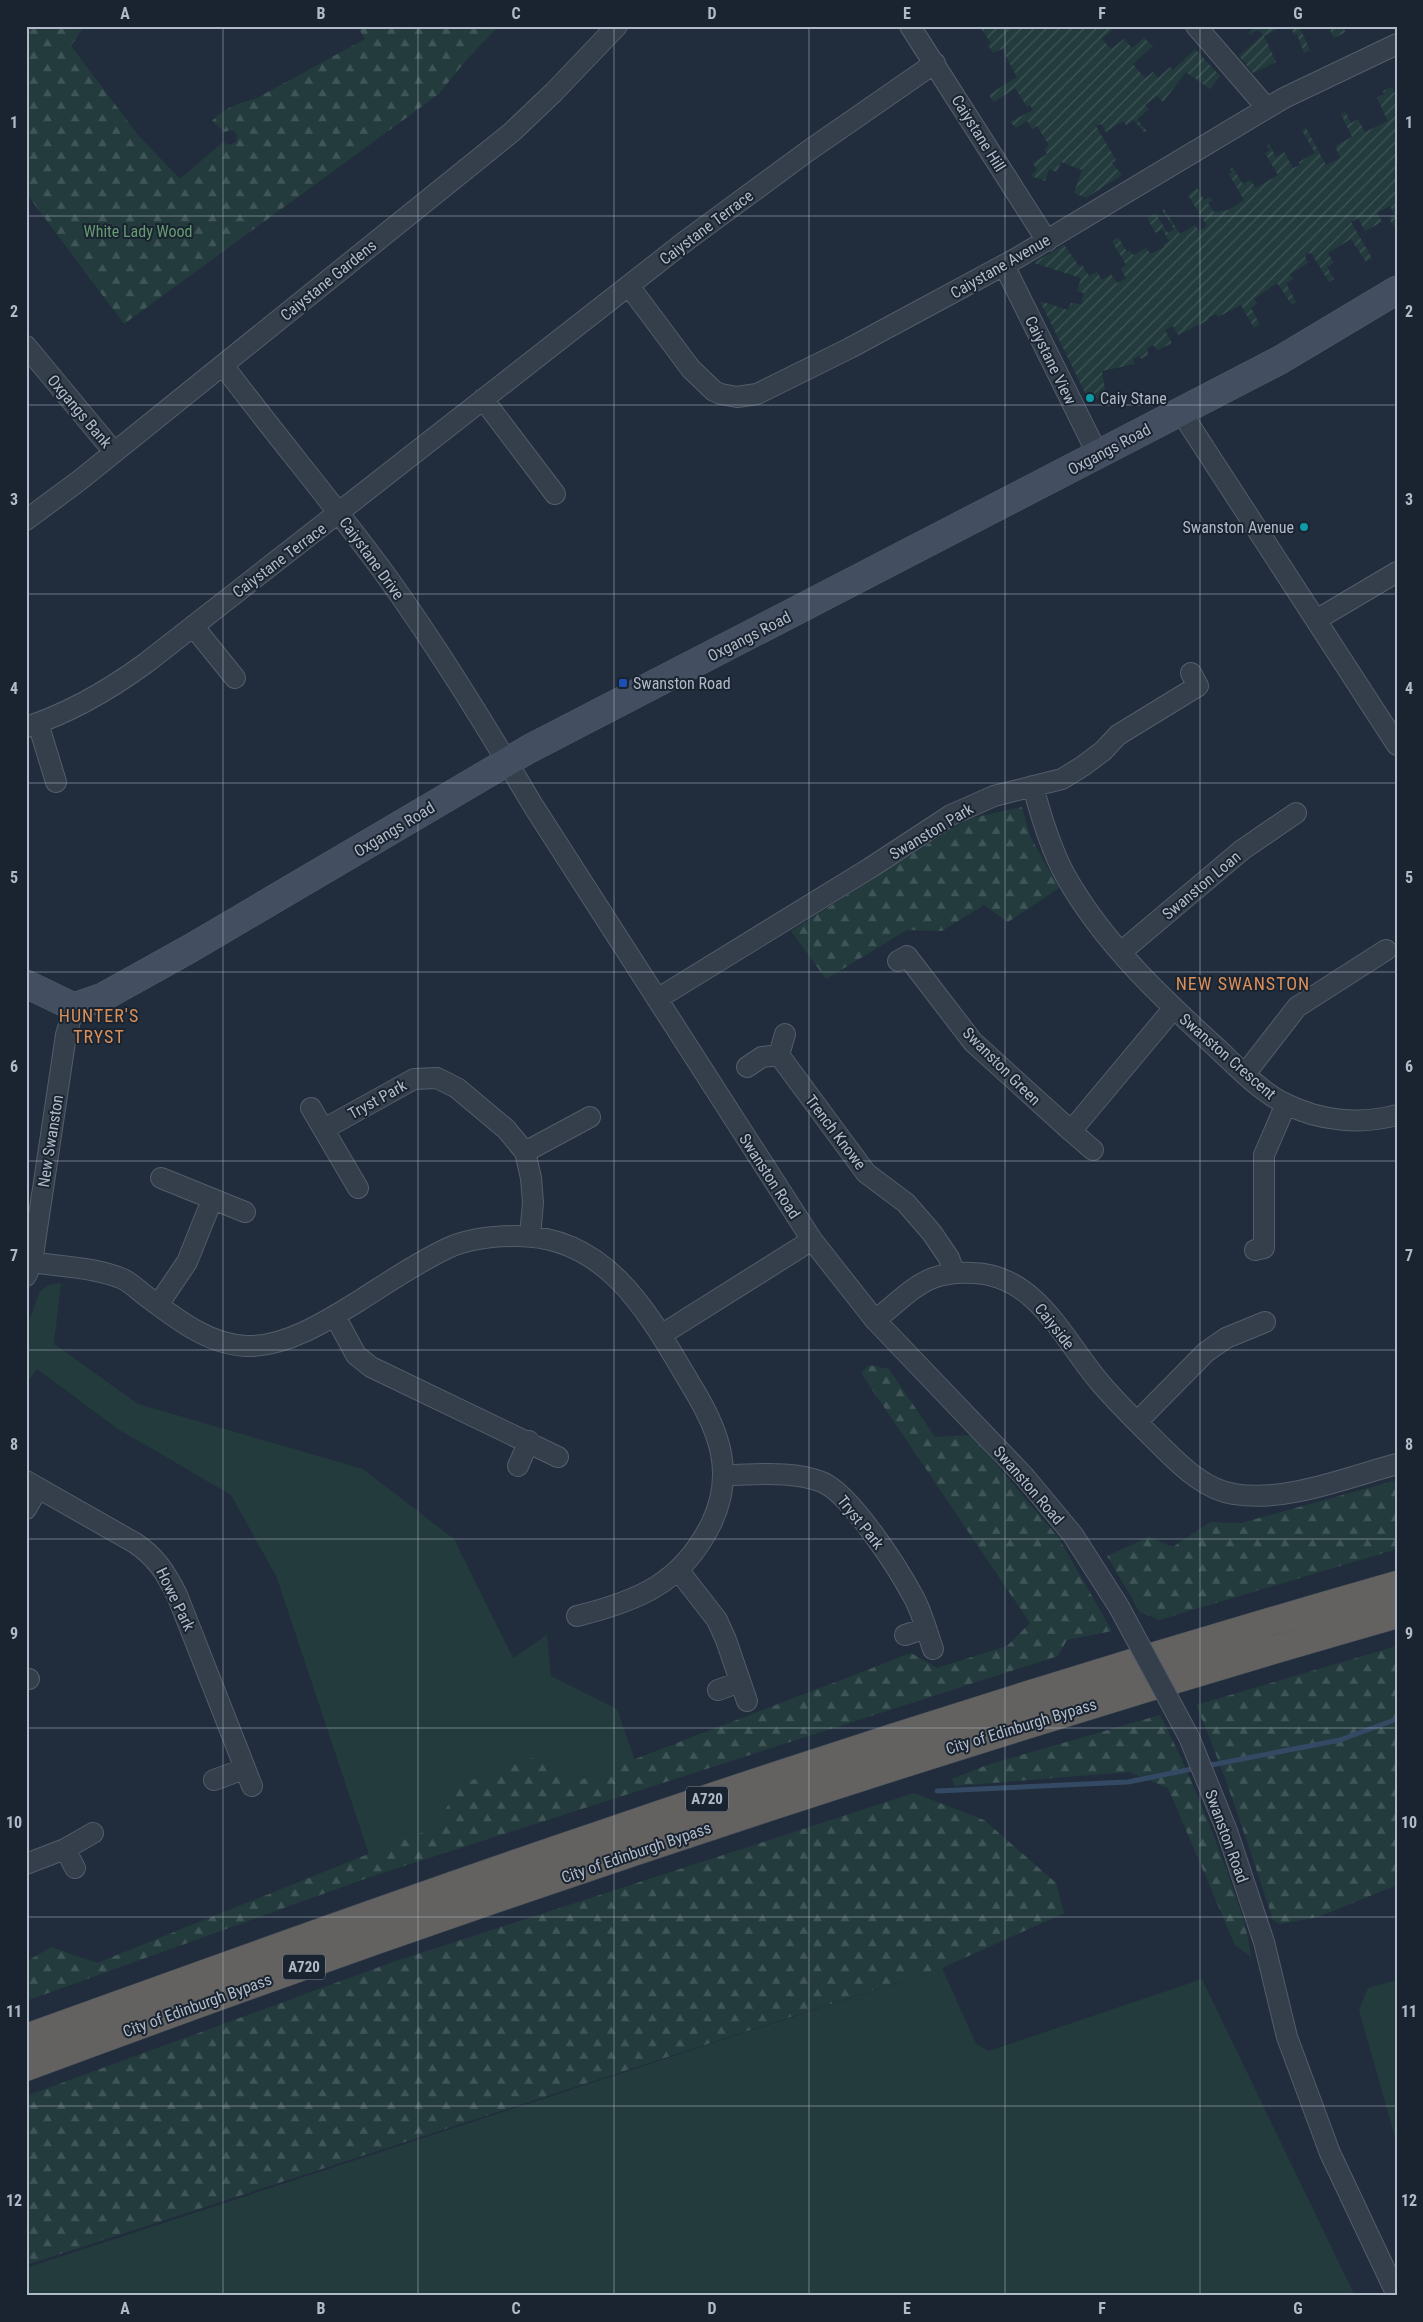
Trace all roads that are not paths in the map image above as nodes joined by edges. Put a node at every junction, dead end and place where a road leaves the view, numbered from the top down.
1 (617, 26) edge
2 (910, 26) edge
3 (1196, 26) edge
4 (1397, 44) edge
5 (935, 63) junction
6 (1266, 108) junction
7 (1047, 241) junction
8 (1004, 265) junction
9 (628, 286) junction
10 (1397, 290) edge
11 (26, 346) edge
12 (223, 364) junction
13 (483, 399) junction
14 (1181, 412) junction
15 (114, 452) junction
16 (1098, 455) junction
17 (554, 494) dead end
18 (339, 514) junction
19 (26, 520) edge
20 (1397, 572) edge
21 (1316, 620) junction
22 (193, 626) junction
23 (1191, 673) dead end
24 (235, 678) dead end
25 (32, 725) edge
26 (1397, 745) edge
27 (507, 761) junction
28 (56, 782) dead end
29 (1033, 786) junction
30 (1290, 822) dead end
31 (1121, 952) junction
32 (1382, 958) dead end
33 (898, 961) dead end
34 (26, 984) edge
35 (657, 999) junction
36 (74, 1007) junction
37 (1173, 1009) junction
38 (785, 1034) dead end
39 (779, 1055) junction
40 (747, 1067) dead end
41 (1245, 1074) junction
42 (1286, 1104) junction
43 (311, 1108) dead end
44 (1397, 1115) edge
45 (590, 1117) dead end
46 (324, 1129) junction
47 (1071, 1131) junction
48 (1093, 1150) dead end
49 (525, 1152) junction
50 (161, 1178) dead end
51 (358, 1188) dead end
52 (212, 1200) junction
53 (245, 1212) dead end
54 (530, 1236) junction
55 (812, 1240) junction
56 (1255, 1250) dead end
57 (29, 1269) edge
58 (954, 1272) junction
59 (158, 1305) junction
60 (335, 1316) junction
61 (875, 1320) junction
62 (1265, 1322) dead end
63 (661, 1335) junction
64 (1137, 1422) junction
65 (529, 1441) junction
66 (558, 1456) dead end
67 (1397, 1464) edge
68 (518, 1466) dead end
69 (724, 1475) junction
70 (32, 1484) edge
71 (26, 1509) edge
72 (679, 1570) junction
73 (1397, 1585) edge
74 (1397, 1614) edge
75 (577, 1616) dead end
76 (926, 1628) junction
77 (905, 1635) dead end
78 (933, 1649) dead end
79 (740, 1682) junction
80 (718, 1690) dead end
81 (747, 1701) dead end
82 (214, 1780) dead end
83 (93, 1833) dead end
84 (65, 1849) junction
85 (26, 1864) edge
86 (76, 1868) dead end
87 (26, 2038) edge
88 (26, 2067) edge
89 (1397, 2295) edge

1 - 12 street, Caiystane Gardens
2 - 5 street, Caiystane Hill
3 - 6 street
4 - 6 street, Caiystane Avenue
5 - 7 street, Caiystane Hill
5 - 9 street, Caiystane Terrace
6 - 7 street, Caiystane Avenue
7 - 8 street, Caiystane Avenue
8 - 9 street, Caiystane Avenue
8 - 16 street, Caiystane View
9 - 13 street, Caiystane Terrace
10 - 14 main road, Oxgangs Road
11 - 15 street, Oxgangs Bank
12 - 15 street, Caiystane Gardens
12 - 18 street, Caiystane Drive
13 - 17 street
13 - 18 street, Caiystane Terrace
14 - 16 main road, Oxgangs Road
14 - 21 street
15 - 19 street, Caiystane Gardens
16 - 27 main road, Oxgangs Road
18 - 22 street, Caiystane Terrace
18 - 27 street, Caiystane Drive
20 - 21 street
21 - 26 street
22 - 24 street
22 - 25 street, Caiystane Terrace
23 - 29 street, Swanston Park
25 - 28 street, Caiystane Terrace
27 - 35 street, Swanston Road
27 - 36 main road, Oxgangs Road
29 - 31 street, Swanston Crescent
29 - 35 street, Swanston Park
30 - 31 street, Swanston Loan
31 - 37 street, Swanston Crescent
32 - 41 street
33 - 47 street, Swanston Green
34 - 36 main road
35 - 55 street, Swanston Road
36 - 57 street, New Swanston
37 - 41 street, Swanston Crescent
37 - 47 street
38 - 39 street
39 - 40 street
39 - 58 street, Trench Knowe
41 - 42 street, Swanston Crescent
42 - 44 street, Swanston Crescent
42 - 56 street
43 - 46 street
45 - 49 street
46 - 49 street, Tryst Park
46 - 51 street
47 - 48 street, Swanston Green
49 - 54 street, Tryst Park
50 - 52 street
52 - 53 street
52 - 59 street
54 - 60 street
54 - 63 street
55 - 61 street, Swanston Road
55 - 63 street
57 - 59 street
58 - 61 street, Caiyside
58 - 64 street, Caiyside
59 - 60 street
60 - 65 street
61 - 89 street, Swanston Road, bridge
62 - 64 street
63 - 69 street
64 - 67 street, Caiyside
65 - 66 street
65 - 68 street
69 - 72 street
69 - 76 street, Tryst Park
70 - 71 street, Howe Park
70 - 82 street, Howe Park
72 - 75 street
72 - 79 street
73 - 87 highway, City of Edinburgh Bypass / A720
74 - 88 highway, City of Edinburgh Bypass / A720
76 - 77 street
76 - 78 street, Tryst Park
79 - 80 street
79 - 81 street
83 - 84 street
84 - 85 street
84 - 86 street

